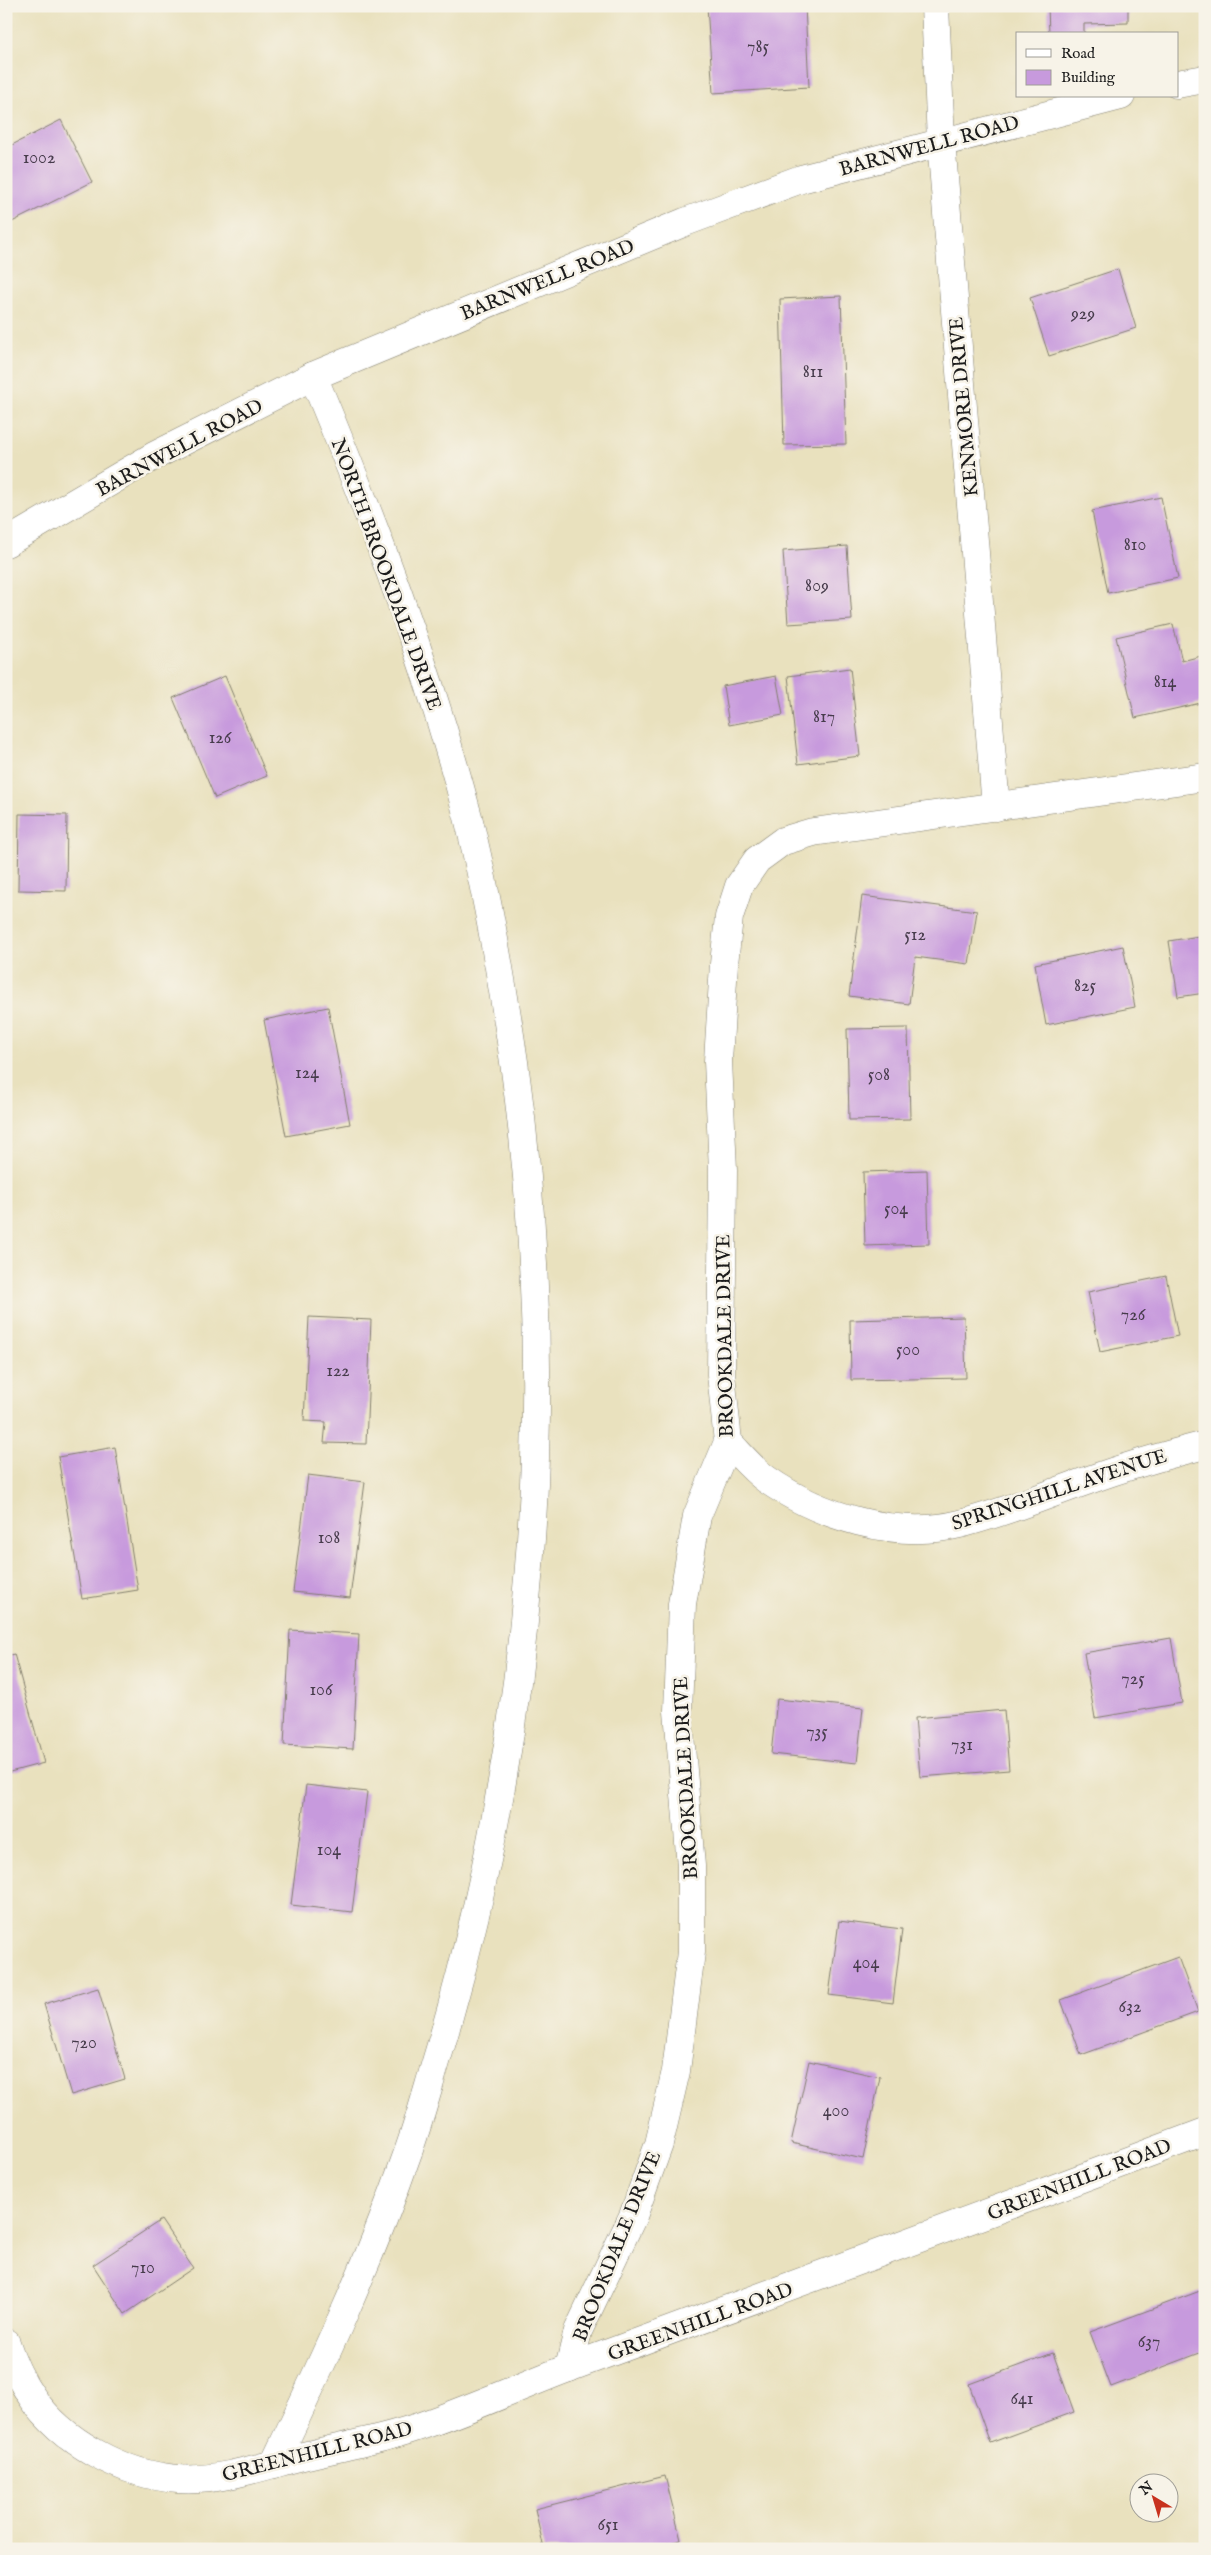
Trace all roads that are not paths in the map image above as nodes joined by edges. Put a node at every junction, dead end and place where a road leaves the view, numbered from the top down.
1 (935, 6) edge
2 (1205, 79) edge
3 (1178, 84) edge
4 (1113, 98) edge
5 (942, 141) junction
6 (313, 376) junction
7 (6, 543) edge
8 (1205, 777) edge
9 (996, 807) junction
10 (728, 1442) junction
11 (1205, 1445) edge
12 (1205, 2132) edge
13 (6, 2343) edge
14 (569, 2368) junction
15 (274, 2464) junction

1 - 5 street, KENMORE DRIVE
2 - 3 street
4 - 5 street, BARNWELL ROAD
5 - 6 street, BARNWELL ROAD
5 - 9 street, KENMORE DRIVE
6 - 7 street, BARNWELL ROAD
6 - 15 street, NORTH BROOKDALE DRIVE
8 - 9 street, BROOKDALE DRIVE
9 - 10 street, BROOKDALE DRIVE
10 - 11 street, SPRINGHILL AVENUE
10 - 14 street, BROOKDALE DRIVE
12 - 14 street, GREENHILL ROAD
13 - 15 street, GREENHILL ROAD
14 - 15 street, GREENHILL ROAD

